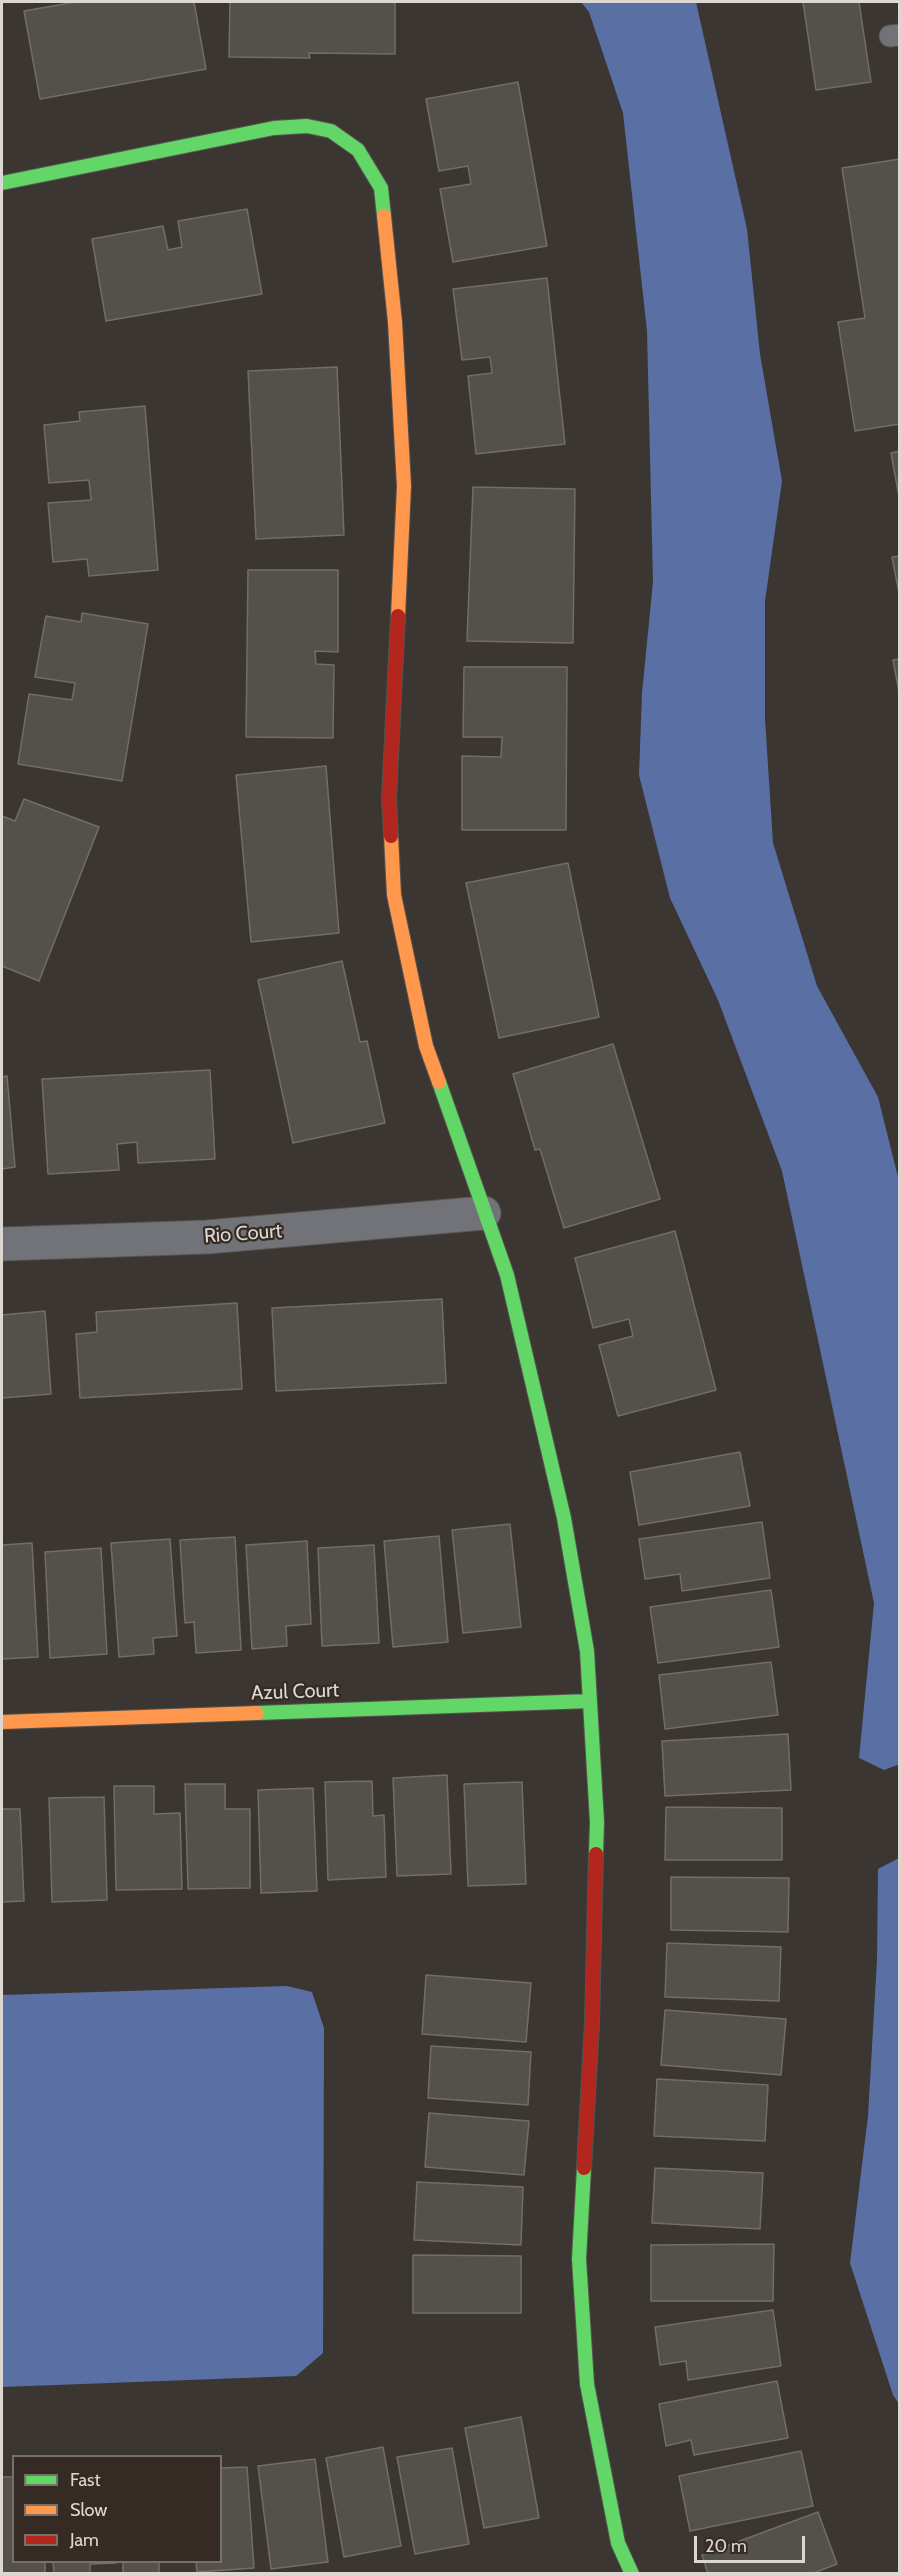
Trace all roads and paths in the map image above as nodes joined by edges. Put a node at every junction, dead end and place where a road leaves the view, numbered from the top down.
1 (2, 183) edge
2 (484, 1213) junction
3 (2, 1244) edge
4 (590, 1701) junction
5 (2, 1722) edge
6 (627, 2572) edge

1 - 2 street
2 - 3 street, Rio Court
2 - 4 street
4 - 5 street, Azul Court
4 - 6 street

